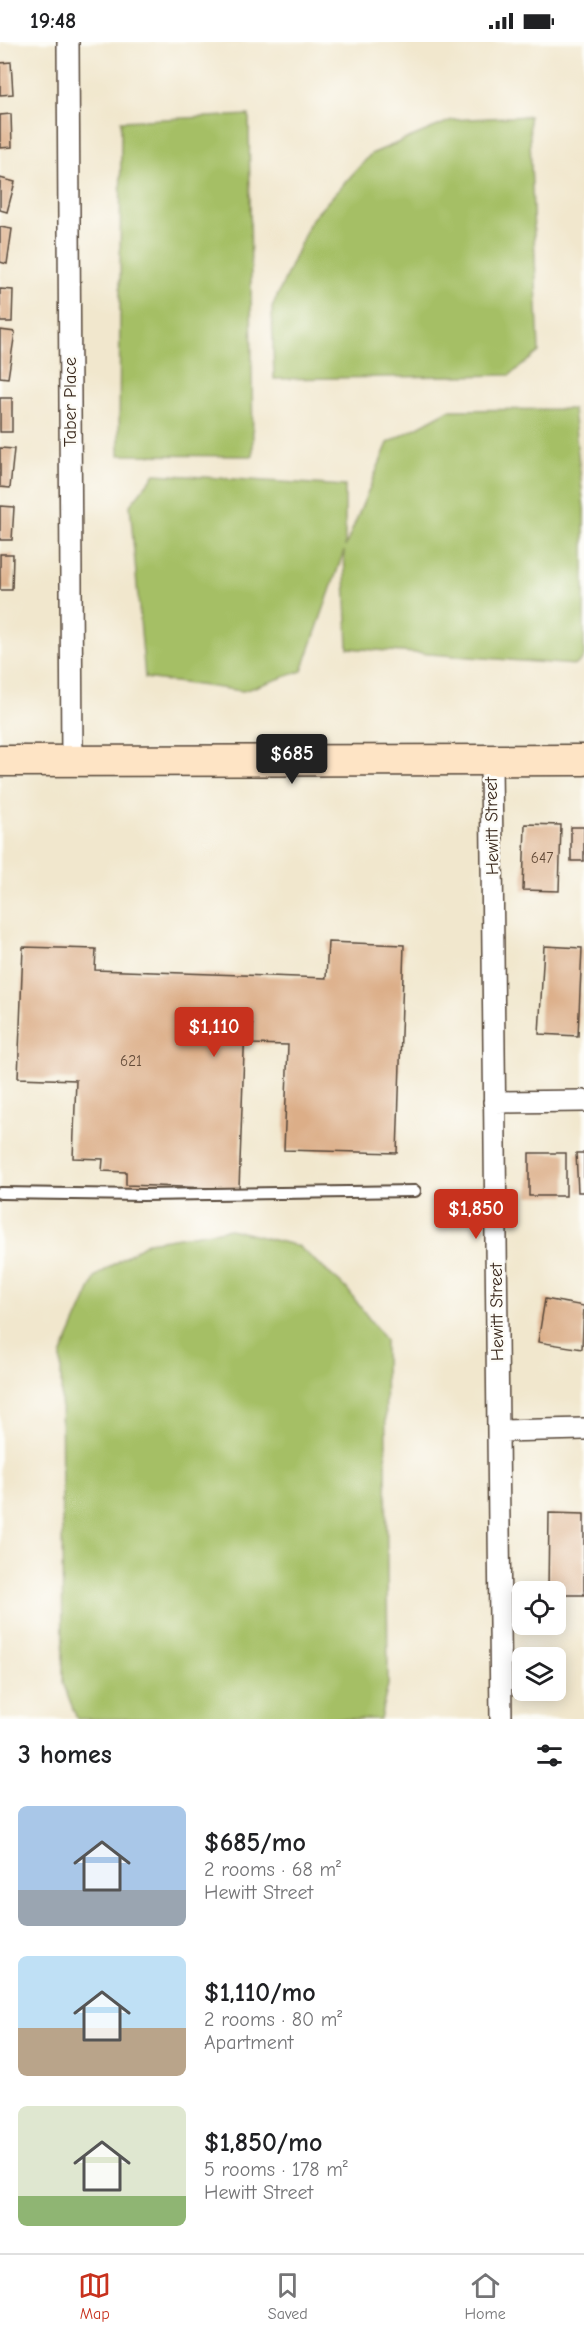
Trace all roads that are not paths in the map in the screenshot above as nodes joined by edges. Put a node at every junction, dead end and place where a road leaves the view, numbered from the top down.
1 (68, 42) edge
2 (491, 760) junction
3 (584, 760) edge
4 (0, 761) edge
5 (72, 763) junction
6 (584, 1101) edge
7 (494, 1102) junction
8 (415, 1191) dead end
9 (0, 1193) edge
10 (584, 1429) edge
11 (498, 1431) junction
12 (501, 1719) edge

1 - 5 street, Taber Place
2 - 3 street
2 - 5 street
2 - 7 street, Hewitt Street
4 - 5 street
6 - 7 street
7 - 11 street, Hewitt Street
8 - 9 lane
10 - 11 street
11 - 12 street, Hewitt Street

